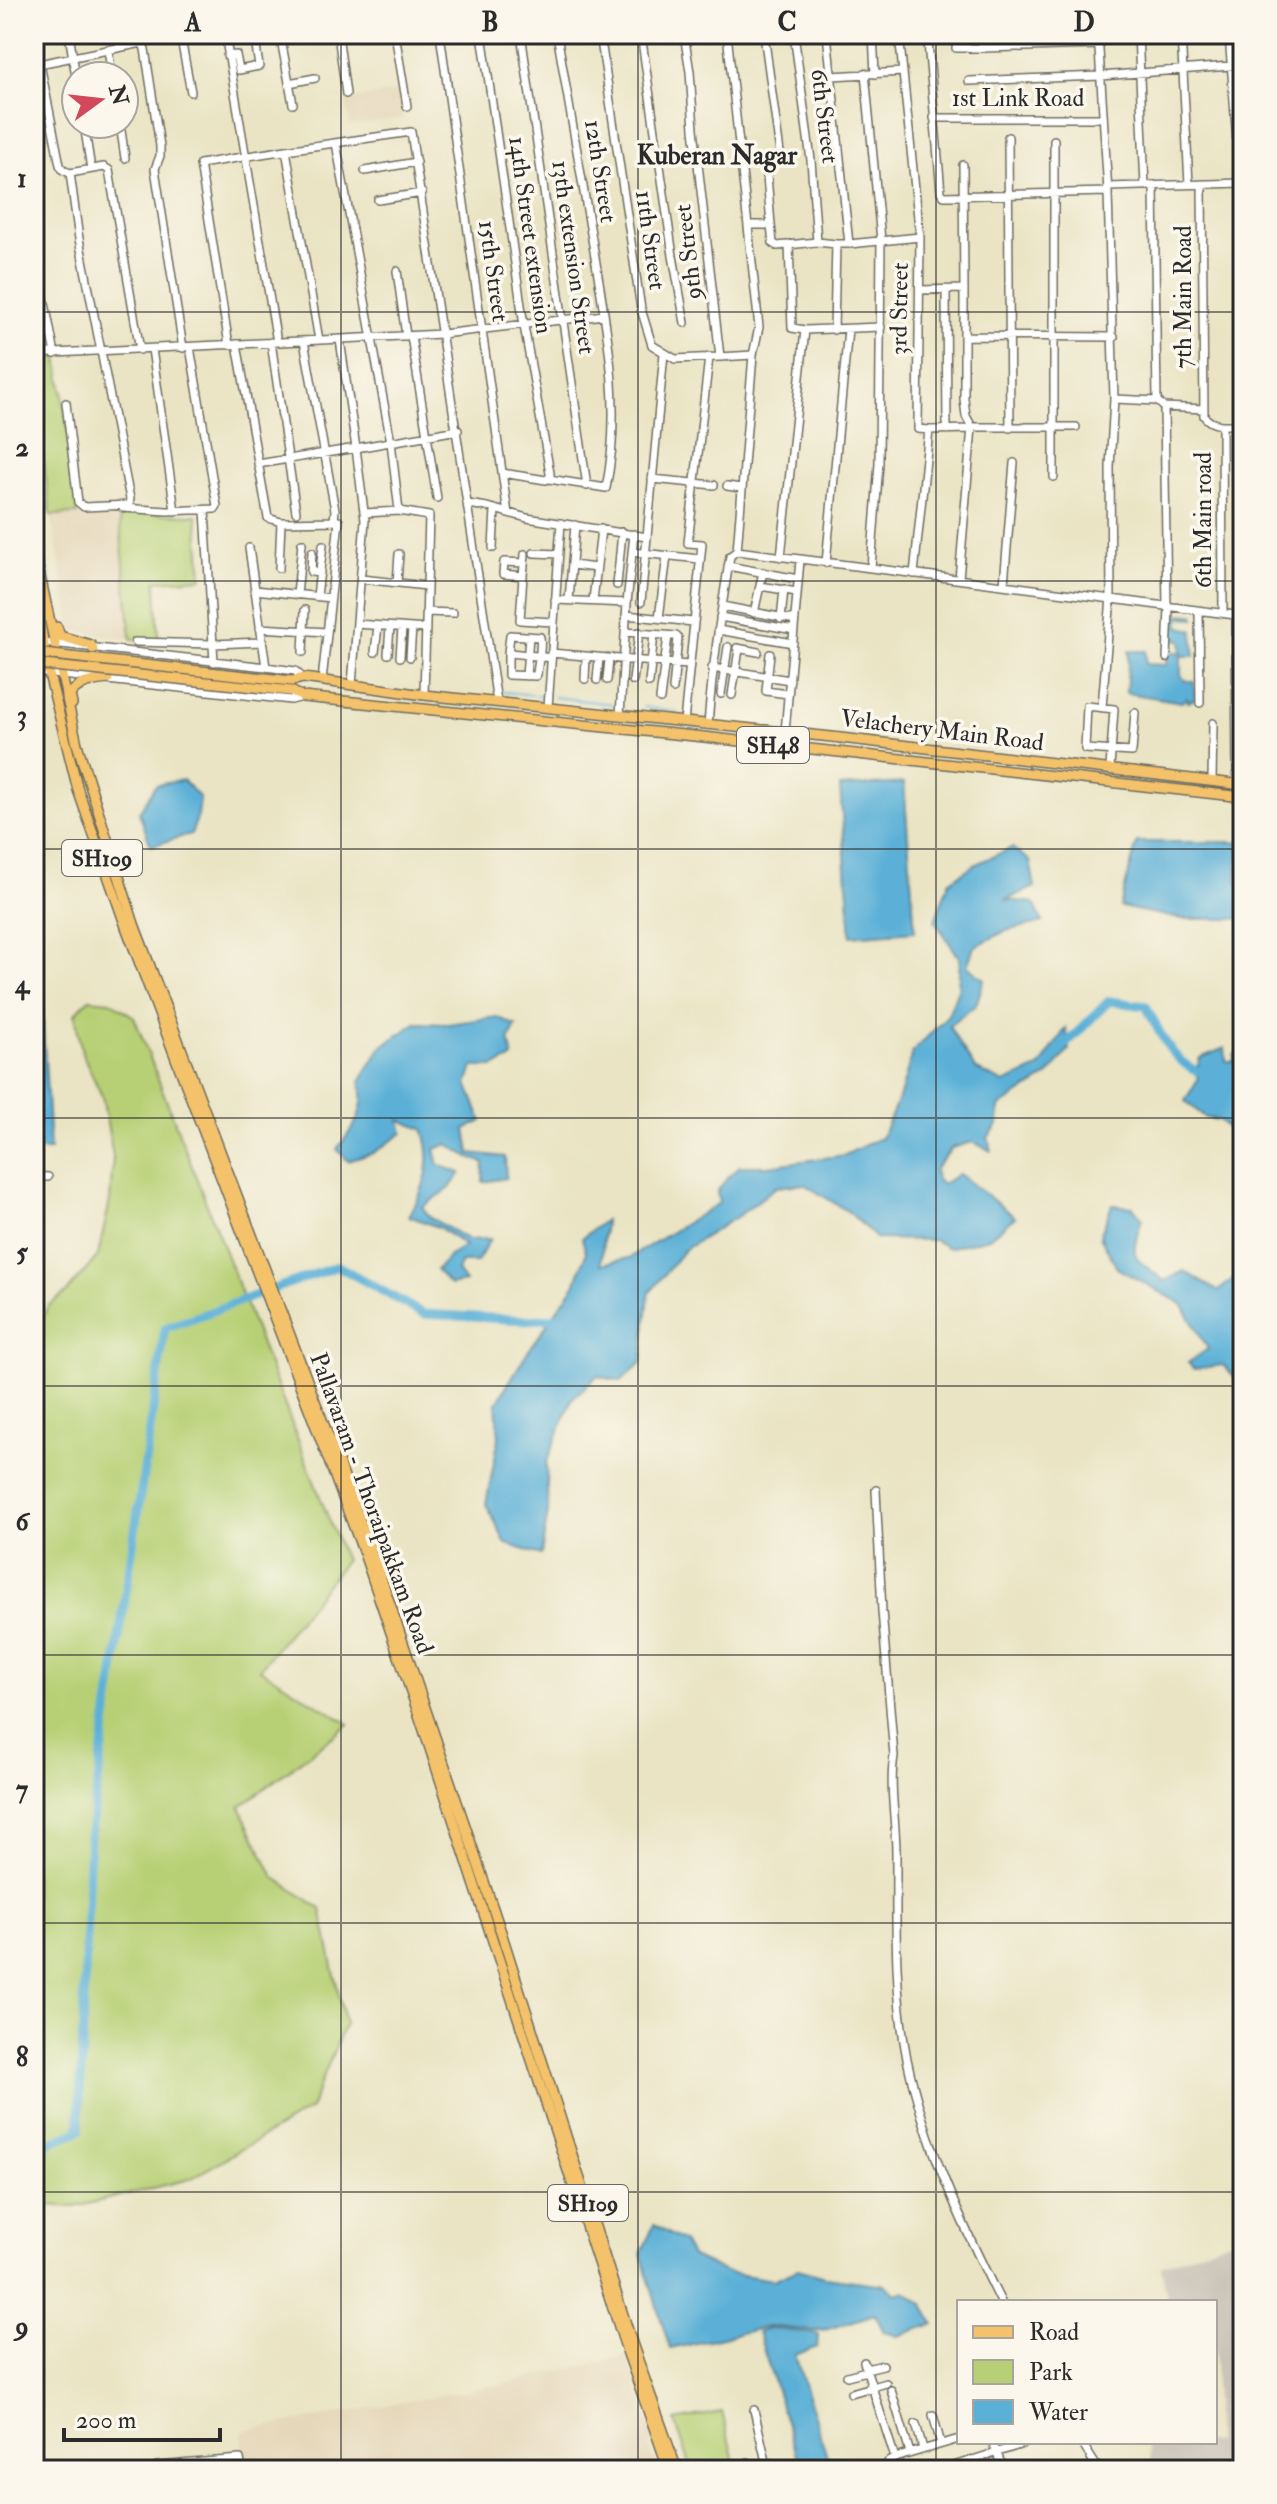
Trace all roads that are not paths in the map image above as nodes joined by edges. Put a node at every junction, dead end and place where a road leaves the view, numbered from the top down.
1 (69, 34) edge
2 (236, 34) edge
3 (254, 34) edge
4 (280, 34) edge
5 (338, 34) edge
6 (395, 34) edge
7 (440, 34) edge
8 (482, 34) edge
9 (521, 34) edge
10 (557, 34) edge
11 (600, 34) edge
12 (641, 34) edge
13 (684, 34) edge
14 (727, 34) edge
15 (764, 34) edge
16 (794, 34) edge
17 (827, 34) edge
18 (873, 34) edge
19 (899, 34) edge
20 (937, 34) edge
21 (980, 34) edge
22 (1098, 34) edge
23 (1138, 34) edge
24 (1181, 34) edge
25 (1229, 34) edge
26 (225, 35) edge
27 (141, 38) edge
28 (181, 38) edge
29 (1098, 45) junction
30 (956, 48) dead end
31 (983, 48) junction
32 (108, 49) junction
33 (227, 56) junction
34 (72, 57) junction
35 (73, 60) edge
36 (110, 60) edge
37 (37, 64) edge
38 (1243, 65) edge
39 (1230, 66) junction
40 (1182, 69) junction
41 (903, 72) junction
42 (1140, 72) junction
43 (865, 73) junction
44 (875, 74) junction
45 (831, 76) junction
46 (1101, 76) junction
47 (315, 78) dead end
48 (969, 81) dead end
49 (289, 83) junction
50 (191, 92) dead end
51 (346, 94) dead end
52 (293, 104) dead end
53 (407, 106) dead end
54 (934, 118) junction
55 (1102, 118) junction
56 (1008, 137) dead end
57 (86, 140) edge
58 (122, 140) edge
59 (1054, 140) dead end
60 (336, 143) junction
61 (286, 150) junction
62 (245, 156) junction
63 (125, 158) dead end
64 (781, 160) dead end
65 (416, 162) junction
66 (963, 165) dead end
67 (91, 169) junction
68 (365, 171) dead end
69 (70, 173) junction
70 (767, 176) dead end
71 (1242, 183) edge
72 (1189, 184) junction
73 (1202, 184) junction
74 (1150, 186) junction
75 (1108, 189) junction
76 (422, 193) junction
77 (1009, 193) junction
78 (1055, 193) junction
79 (964, 195) junction
80 (378, 200) dead end
81 (748, 225) junction
82 (771, 225) junction
83 (920, 237) junction
84 (881, 240) junction
85 (817, 242) junction
86 (789, 244) junction
87 (836, 244) junction
88 (849, 244) junction
89 (34, 248) edge
90 (397, 271) dead end
91 (964, 289) junction
92 (920, 290) junction
93 (946, 290) junction
94 (604, 315) junction
95 (562, 321) junction
96 (685, 323) dead end
97 (524, 326) junction
98 (881, 327) junction
99 (848, 329) junction
100 (482, 330) junction
101 (805, 330) junction
102 (834, 330) junction
103 (442, 334) junction
104 (1011, 335) junction
105 (408, 336) junction
106 (964, 336) junction
107 (1054, 337) junction
108 (1114, 337) junction
109 (372, 338) junction
110 (319, 340) junction
111 (340, 340) junction
112 (304, 341) junction
113 (274, 342) junction
114 (233, 344) junction
115 (187, 347) junction
116 (152, 349) junction
117 (140, 350) junction
118 (101, 352) junction
119 (664, 353) junction
120 (34, 354) edge
121 (55, 354) junction
122 (753, 355) junction
123 (709, 357) junction
124 (720, 357) junction
125 (1114, 399) junction
126 (66, 403) dead end
127 (1160, 404) junction
128 (1204, 409) junction
129 (1243, 424) edge
130 (1222, 425) junction
131 (1076, 427) dead end
132 (972, 428) junction
133 (1010, 428) junction
134 (1054, 428) junction
135 (458, 430) junction
136 (929, 430) junction
137 (947, 430) junction
138 (426, 436) junction
139 (391, 442) junction
140 (356, 448) junction
141 (323, 454) junction
142 (289, 459) junction
143 (1014, 463) dead end
144 (258, 464) junction
145 (502, 473) junction
146 (1054, 477) dead end
147 (549, 479) junction
148 (652, 479) junction
149 (696, 483) junction
150 (714, 485) dead end
151 (587, 486) junction
152 (727, 486) dead end
153 (741, 488) junction
154 (437, 498) dead end
155 (468, 504) junction
156 (122, 507) junction
157 (495, 509) junction
158 (205, 510) junction
159 (175, 511) junction
160 (399, 511) junction
161 (296, 512) dead end
162 (365, 513) junction
163 (508, 514) junction
164 (334, 521) junction
165 (281, 522) junction
166 (561, 523) junction
167 (575, 525) junction
168 (648, 527) junction
169 (601, 529) junction
170 (622, 532) junction
171 (634, 534) junction
172 (647, 537) junction
173 (302, 543) dead end
174 (323, 545) dead end
175 (249, 548) dead end
176 (493, 548) dead end
177 (34, 549) edge
178 (737, 551) junction
179 (312, 552) dead end
180 (632, 552) junction
181 (399, 554) dead end
182 (559, 554) junction
183 (645, 554) junction
184 (667, 556) junction
185 (528, 557) junction
186 (781, 557) junction
187 (700, 559) junction
188 (800, 560) junction
189 (826, 563) junction
190 (572, 565) junction
191 (728, 566) junction
192 (279, 568) dead end
193 (596, 568) junction
194 (871, 568) junction
195 (763, 572) junction
196 (320, 573) junction
197 (914, 574) junction
198 (40, 576) junction
199 (523, 576) junction
200 (361, 579) junction
201 (798, 579) junction
202 (959, 579) junction
203 (397, 583) junction
204 (1004, 584) junction
205 (617, 585) dead end
206 (427, 586) junction
207 (760, 586) junction
208 (34, 589) edge
209 (784, 589) junction
210 (255, 590) junction
211 (797, 592) junction
212 (297, 595) junction
213 (317, 596) junction
214 (1111, 597) junction
215 (331, 598) junction
216 (555, 600) junction
217 (569, 600) junction
218 (593, 601) junction
219 (641, 602) dead end
220 (627, 603) junction
221 (722, 606) junction
222 (1168, 607) junction
223 (305, 610) dead end
224 (1199, 611) junction
225 (426, 612) junction
226 (754, 612) junction
227 (453, 613) dead end
228 (1223, 613) junction
229 (626, 615) junction
230 (1240, 616) edge
231 (720, 617) junction
232 (781, 617) junction
233 (659, 618) junction
234 (795, 620) junction
235 (553, 622) junction
236 (693, 622) junction
237 (752, 622) junction
238 (357, 624) junction
239 (378, 626) junction
240 (390, 627) junction
241 (260, 628) junction
242 (402, 628) junction
243 (412, 628) junction
244 (780, 628) junction
245 (426, 629) junction
246 (304, 630) junction
247 (718, 630) junction
248 (794, 630) junction
249 (327, 632) junction
250 (625, 632) junction
251 (639, 632) junction
252 (654, 634) junction
253 (749, 635) junction
254 (529, 636) junction
255 (668, 636) junction
256 (39, 642) edge
257 (135, 642) dead end
258 (262, 642) junction
259 (793, 643) junction
260 (56, 644) junction
261 (213, 644) junction
262 (715, 644) junction
263 (728, 647) junction
264 (93, 649) junction
265 (739, 649) junction
266 (303, 652) dead end
267 (375, 652) dead end
268 (758, 652) dead end
269 (34, 653) edge
270 (508, 653) junction
271 (388, 654) dead end
272 (770, 654) dead end
273 (527, 655) junction
274 (539, 656) junction
275 (551, 656) junction
276 (400, 657) dead end
277 (410, 657) dead end
278 (586, 657) junction
279 (599, 658) junction
280 (1167, 658) dead end
281 (609, 659) junction
282 (622, 661) junction
283 (214, 662) junction
284 (635, 662) junction
285 (652, 662) junction
286 (665, 663) junction
287 (34, 664) edge
288 (676, 664) junction
289 (688, 665) junction
290 (266, 667) junction
291 (712, 668) junction
292 (725, 670) junction
293 (34, 672) edge
294 (736, 672) junction
295 (49, 674) junction
296 (61, 676) junction
297 (526, 676) junction
298 (767, 677) junction
299 (303, 678) junction
300 (108, 679) junction
301 (585, 679) dead end
302 (597, 680) dead end
303 (607, 680) dead end
304 (790, 680) junction
305 (322, 681) junction
306 (633, 681) dead end
307 (264, 683) junction
308 (649, 683) dead end
309 (352, 685) junction
310 (673, 689) dead end
311 (401, 691) junction
312 (721, 694) dead end
313 (788, 694) junction
314 (424, 695) junction
315 (732, 695) dead end
316 (303, 697) junction
317 (660, 699) dead end
318 (497, 702) junction
319 (1200, 703) dead end
320 (400, 707) junction
321 (548, 707) junction
322 (1102, 707) junction
323 (1135, 713) dead end
324 (620, 715) junction
325 (684, 722) junction
326 (1213, 723) dead end
327 (708, 725) junction
328 (71, 728) junction
329 (785, 732) junction
330 (75, 745) junction
331 (1110, 750) junction
332 (1045, 762) junction
333 (1108, 768) junction
334 (1043, 776) junction
335 (1212, 782) junction
336 (1240, 785) edge
337 (1243, 797) edge
338 (131, 930) junction
339 (34, 1176) edge
340 (48, 1177) dead end
341 (876, 1490) dead end
342 (497, 1938) junction
343 (1000, 2300) edge
344 (883, 2365) dead end
345 (865, 2367) junction
346 (847, 2376) dead end
347 (872, 2386) junction
348 (851, 2393) dead end
349 (754, 2410) dead end
350 (933, 2415) dead end
351 (916, 2424) dead end
352 (937, 2431) junction
353 (919, 2436) junction
354 (957, 2440) edge
355 (941, 2444) junction
356 (993, 2444) edge
357 (1023, 2444) edge
358 (1082, 2444) edge
359 (923, 2449) junction
360 (910, 2453) junction
361 (996, 2453) junction
362 (895, 2458) junction
363 (1003, 2468) edge
364 (154, 2470) edge
365 (242, 2470) edge
366 (644, 2470) edge
367 (654, 2470) edge
368 (669, 2470) edge
369 (677, 2470) edge
370 (768, 2470) edge
371 (890, 2470) edge
372 (941, 2470) edge
373 (1099, 2470) edge

1 - 34 street
2 - 26 street
3 - 33 street
4 - 49 street
5 - 51 street
6 - 53 street
7 - 100 street, 15th Street
8 - 97 street, 14th Street extension
9 - 95 street, 13th extension Street
10 - 94 street, 12th Street
11 - 119 street, 11th Street
12 - 96 street
13 - 124 street, 9th Street
14 - 81 street
15 - 64 street
16 - 85 street, 6th Street
17 - 45 street
18 - 44 street
19 - 41 street, 3rd Street
20 - 54 street
21 - 31 street
22 - 29 street
23 - 42 street
24 - 40 street
25 - 39 street
26 - 28 street
26 - 33 street
27 - 32 street
27 - 115 street
28 - 50 street
29 - 31 street
29 - 46 street
30 - 31 street
32 - 34 street
32 - 36 street
33 - 62 street
34 - 35 street
34 - 37 street
37 - 69 street
38 - 39 street
39 - 40 street
39 - 71 street
40 - 42 street
40 - 72 street
41 - 44 street
41 - 83 street, 3rd Street
42 - 46 street
42 - 74 street
43 - 44 street
43 - 45 street
43 - 84 street
45 - 88 street
46 - 48 street
46 - 55 street
47 - 49 street
49 - 52 street
54 - 55 street, 1st Link Road
54 - 79 street
55 - 75 street
56 - 77 street
57 - 67 street
58 - 63 street
59 - 78 street
60 - 61 street
60 - 65 street
60 - 109 street
61 - 62 street
61 - 110 street
62 - 113 street
62 - 114 street
65 - 68 street
65 - 76 street
66 - 79 street
67 - 69 street
67 - 117 street
69 - 118 street
70 - 82 street
71 - 73 street
72 - 73 street
72 - 74 street
73 - 128 street, 7th Main Road
74 - 75 street
74 - 127 street
75 - 78 street
75 - 108 street
76 - 80 street
76 - 103 street
77 - 78 street
77 - 79 street
77 - 104 street
78 - 107 street
79 - 91 street
81 - 82 street
81 - 122 street
82 - 86 street
83 - 84 street
83 - 92 street, 3rd Street
84 - 88 street
84 - 98 street
85 - 86 street
85 - 87 street
86 - 101 street
87 - 88 street
87 - 102 street
89 - 121 street
90 - 105 street
91 - 93 street
91 - 106 street
92 - 93 street
92 - 136 street, 3rd Street
93 - 137 street
94 - 95 street
94 - 151 street, 12th Street
95 - 97 street
95 - 151 street, 13th extension Street
97 - 100 street
97 - 147 street, 14th Street extension
98 - 99 street
98 - 194 street
99 - 102 street
99 - 189 street
100 - 103 street
100 - 145 street, 15th Street
101 - 102 street
101 - 186 street
103 - 105 street
103 - 135 street
104 - 106 street
104 - 107 street
104 - 133 street
105 - 109 street
105 - 138 street
106 - 132 street
107 - 108 street
107 - 134 street
108 - 125 street
109 - 111 street
109 - 139 street
110 - 111 street
110 - 112 street
111 - 140 street
112 - 113 street
112 - 141 street
113 - 114 street
113 - 142 street
114 - 115 street
114 - 144 street
115 - 116 street
115 - 158 street
116 - 117 street
116 - 159 street
117 - 118 street
118 - 121 street
118 - 156 street
119 - 123 street
119 - 148 street
120 - 121 street
122 - 124 street
122 - 153 street
123 - 124 street
123 - 149 street
125 - 127 street
125 - 214 street
126 - 156 street
127 - 128 street
127 - 222 street
128 - 130 street
129 - 130 street
130 - 228 street, 6th Main road
131 - 134 street
132 - 133 street
132 - 137 street
132 - 202 street
133 - 134 street
134 - 146 street
135 - 138 street
135 - 155 street
136 - 137 street
136 - 197 street, 3rd Street
138 - 139 street
138 - 154 street
139 - 140 street
139 - 160 street
140 - 141 street
140 - 162 street
141 - 142 street
141 - 164 street
142 - 144 street
142 - 161 street
143 - 204 street
144 - 165 street
145 - 147 street
145 - 163 street, 15th Street
147 - 151 street
148 - 149 street
148 - 168 street
149 - 150 street
149 - 187 street
152 - 153 street
153 - 178 street
155 - 157 street
155 - 318 street
156 - 159 street
157 - 163 street
157 - 176 street
158 - 159 street
158 - 261 street
160 - 162 street
160 - 206 street
162 - 200 street
163 - 166 street
164 - 165 street
164 - 215 street
165 - 192 street
166 - 167 street
166 - 182 street
167 - 169 street
167 - 190 street
168 - 171 street
168 - 172 street
169 - 170 street
169 - 193 street
170 - 171 street
170 - 205 street
171 - 172 street
171 - 180 street
172 - 183 street
173 - 212 street
174 - 196 street
175 - 210 street
177 - 198 main road, Pallavaram - Thoraipakkam Road / SH109
178 - 186 street
178 - 191 street
179 - 196 street
180 - 183 street
180 - 220 street
181 - 203 street
182 - 185 street
182 - 216 street
183 - 184 street
183 - 219 street
184 - 187 street
184 - 233 street
185 - 199 street
185 - 199 street
186 - 188 street
187 - 236 street
188 - 189 street
188 - 201 street
189 - 194 street
190 - 193 street
190 - 217 street
191 - 195 street
191 - 221 street
193 - 218 street
194 - 197 street
195 - 201 street
195 - 207 street
196 - 213 street
197 - 202 street
198 - 260 main road, Pallavaram - Thoraipakkam Road / SH109
198 - 264 main road
199 - 235 street
200 - 203 street
200 - 238 street
201 - 211 street
202 - 204 street
203 - 206 street
204 - 214 street
206 - 225 street
207 - 209 street
207 - 226 street
208 - 256 main road, Pallavaram - Thoraipakkam Road / SH109
209 - 211 street
209 - 232 street
210 - 212 street
210 - 241 street
211 - 234 street
212 - 213 street
213 - 215 street
214 - 222 street
214 - 322 street
215 - 249 street
216 - 217 street
216 - 235 street
217 - 218 street
218 - 220 street
220 - 229 street
221 - 226 street
221 - 231 street
222 - 224 street
222 - 280 street
223 - 246 street
224 - 228 street
224 - 319 street
225 - 227 street
225 - 245 street
226 - 232 street
226 - 237 street
228 - 230 street
229 - 233 street
229 - 250 street
230 - 336 street
231 - 237 street
231 - 247 street
232 - 234 street
232 - 244 street
233 - 236 street
234 - 248 street
235 - 275 street
236 - 289 street
237 - 244 street
237 - 253 street
238 - 239 street
238 - 309 street
239 - 240 street
239 - 267 street
240 - 242 street
240 - 271 street
241 - 246 street
241 - 258 street
242 - 243 street
242 - 276 street
243 - 245 street
243 - 277 street
244 - 248 street
245 - 314 street
246 - 249 street
246 - 266 street
247 - 253 street
247 - 262 street
248 - 259 street
249 - 305 street
250 - 251 street
250 - 282 street
251 - 252 street
251 - 284 street
252 - 255 street
252 - 285 street
253 - 259 street
254 - 270 street
254 - 273 street
254 - 274 street
255 - 286 street
255 - 288 street
256 - 260 street
256 - 295 main road, Pallavaram - Thoraipakkam Road / SH109
257 - 261 street
258 - 261 street
258 - 290 street
259 - 304 street
260 - 264 street
260 - 296 main road, Pallavaram - Thoraipakkam Road / SH109
261 - 283 street
262 - 263 street
262 - 291 street
263 - 265 street
263 - 292 street
264 - 283 street
265 - 268 street
265 - 294 street
269 - 307 main road, SH48, bridge
270 - 273 street
270 - 297 street
272 - 298 street
273 - 274 street
273 - 297 street
274 - 275 street
274 - 297 street
275 - 278 street
275 - 321 street
278 - 279 street
278 - 301 street
279 - 281 street
279 - 302 street
281 - 282 street
281 - 303 street
282 - 284 street
282 - 324 street
283 - 290 street
284 - 285 street
284 - 306 street
285 - 286 street
285 - 308 street
286 - 288 street
286 - 317 street
287 - 307 main road, SH48, bridge
288 - 289 street
288 - 310 street
289 - 325 street
290 - 299 street
291 - 292 street
291 - 327 street
292 - 294 street
292 - 312 street
293 - 295 street
294 - 298 street
294 - 315 street
295 - 296 street
295 - 328 main road, Pallavaram - Thoraipakkam Road / SH109
296 - 300 street
296 - 328 main road, Pallavaram - Thoraipakkam Road / SH109
298 - 304 street
298 - 313 street
299 - 305 main road, Velachery Main Road / SH48
299 - 307 main road, SH48
300 - 316 street
300 - 328 main road
304 - 313 street
305 - 309 main road, Velachery Main Road / SH48
307 - 316 main road, SH48
309 - 311 main road, Velachery Main Road / SH48
311 - 314 main road, Velachery Main Road / SH48
311 - 320 main road
313 - 329 street
314 - 318 main road, Velachery Main Road / SH48
316 - 320 main road, Velachery Main Road / SH48
318 - 321 main road, Velachery Main Road / SH48
320 - 334 main road, Velachery Main Road / SH48
321 - 324 main road, Velachery Main Road / SH48
322 - 331 street
322 - 331 street
323 - 331 street
324 - 325 main road, Velachery Main Road / SH48
325 - 327 main road, Velachery Main Road / SH48
326 - 335 street
327 - 329 main road, Velachery Main Road / SH48
328 - 330 main road, Pallavaram - Thoraipakkam Road / SH109
329 - 332 main road, Velachery Main Road / SH48
330 - 338 main road, Pallavaram - Thoraipakkam Road / SH109
330 - 338 main road, Pallavaram - Thoraipakkam Road / SH109
331 - 333 street
332 - 333 main road, Velachery Main Road / SH48
332 - 334 main road
333 - 335 main road, Velachery Main Road / SH48
334 - 337 main road, Velachery Main Road / SH48
335 - 336 main road, Velachery Main Road / SH48
338 - 342 main road, Pallavaram - Thoraipakkam Road / SH109
339 - 340 street
341 - 343 street
342 - 368 main road, Pallavaram - Thoraipakkam Road / SH109
342 - 369 main road, Pallavaram - Thoraipakkam Road / SH109
344 - 345 street
345 - 346 street
345 - 347 street
347 - 348 street
347 - 360 street
347 - 362 street
349 - 370 street
350 - 352 street
351 - 353 street
352 - 353 street
352 - 355 street
353 - 359 street
354 - 355 street
355 - 359 street
356 - 361 street
357 - 361 street
358 - 373 street
359 - 360 street
360 - 362 street
361 - 363 street
361 - 372 street
362 - 371 street
364 - 365 street
366 - 367 street

